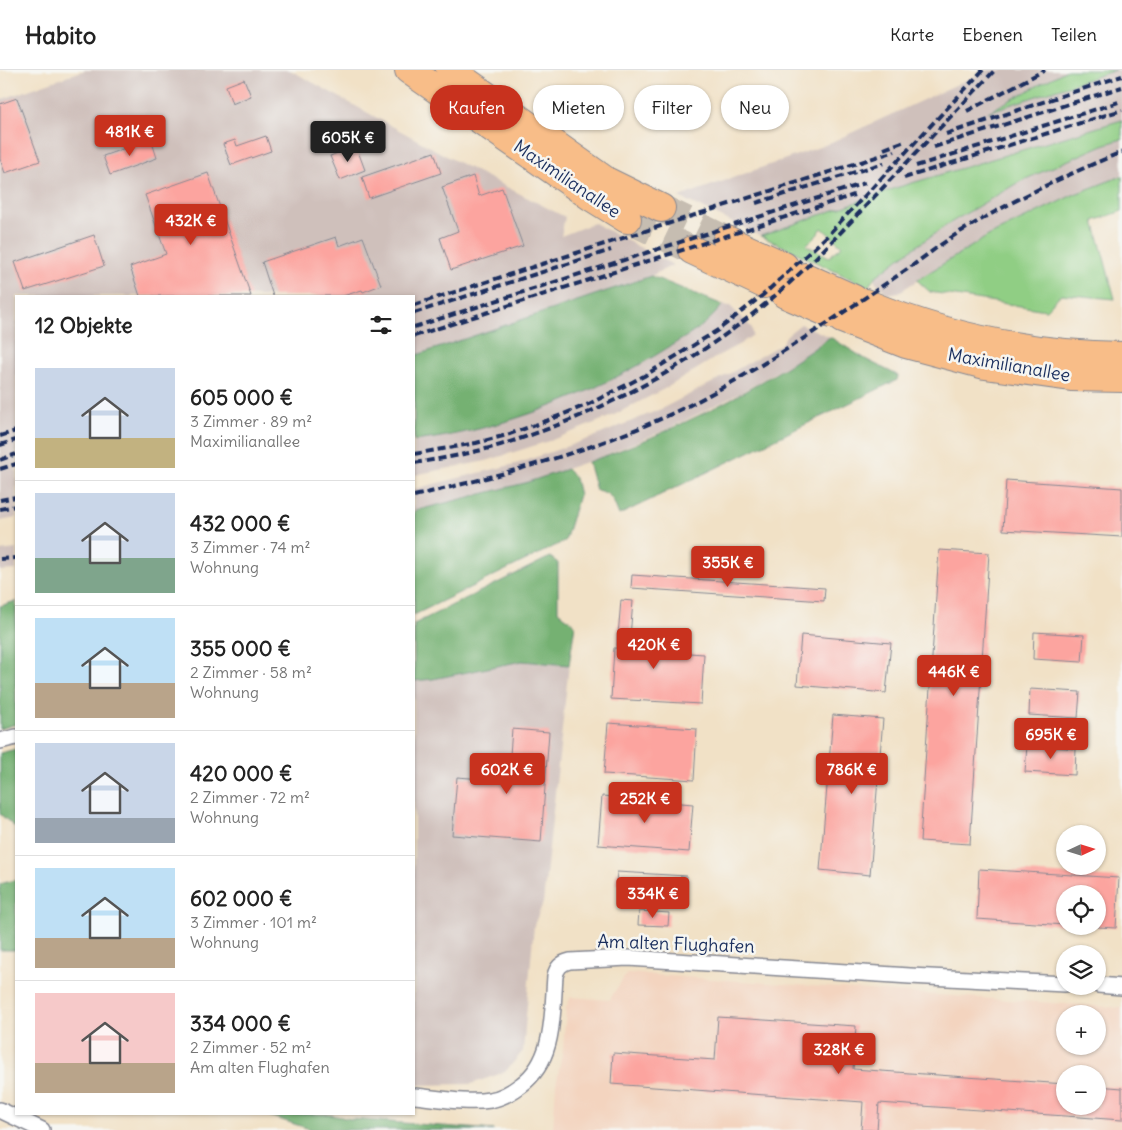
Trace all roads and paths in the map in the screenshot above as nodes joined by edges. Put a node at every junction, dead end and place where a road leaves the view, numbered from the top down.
1 (409, 70) edge
2 (450, 70) edge
3 (661, 208) tunnel mouth
4 (627, 219) tunnel mouth
5 (727, 240) tunnel mouth
6 (692, 250) tunnel mouth
7 (848, 309) junction
8 (1122, 356) edge
9 (1122, 378) edge
10 (15, 737) edge
11 (0, 741) edge
12 (1056, 984) edge
13 (1106, 986) edge
14 (1122, 987) edge
15 (415, 1096) edge
16 (0, 1110) edge
17 (42, 1130) edge

1 - 4 highway, Maximilianallee
2 - 3 highway
5 - 7 highway
6 - 7 highway, Maximilianallee
7 - 8 highway
7 - 9 highway, Maximilianallee
10 - 11 street
12 - 15 street, Am alten Flughafen
13 - 14 street
16 - 17 street

